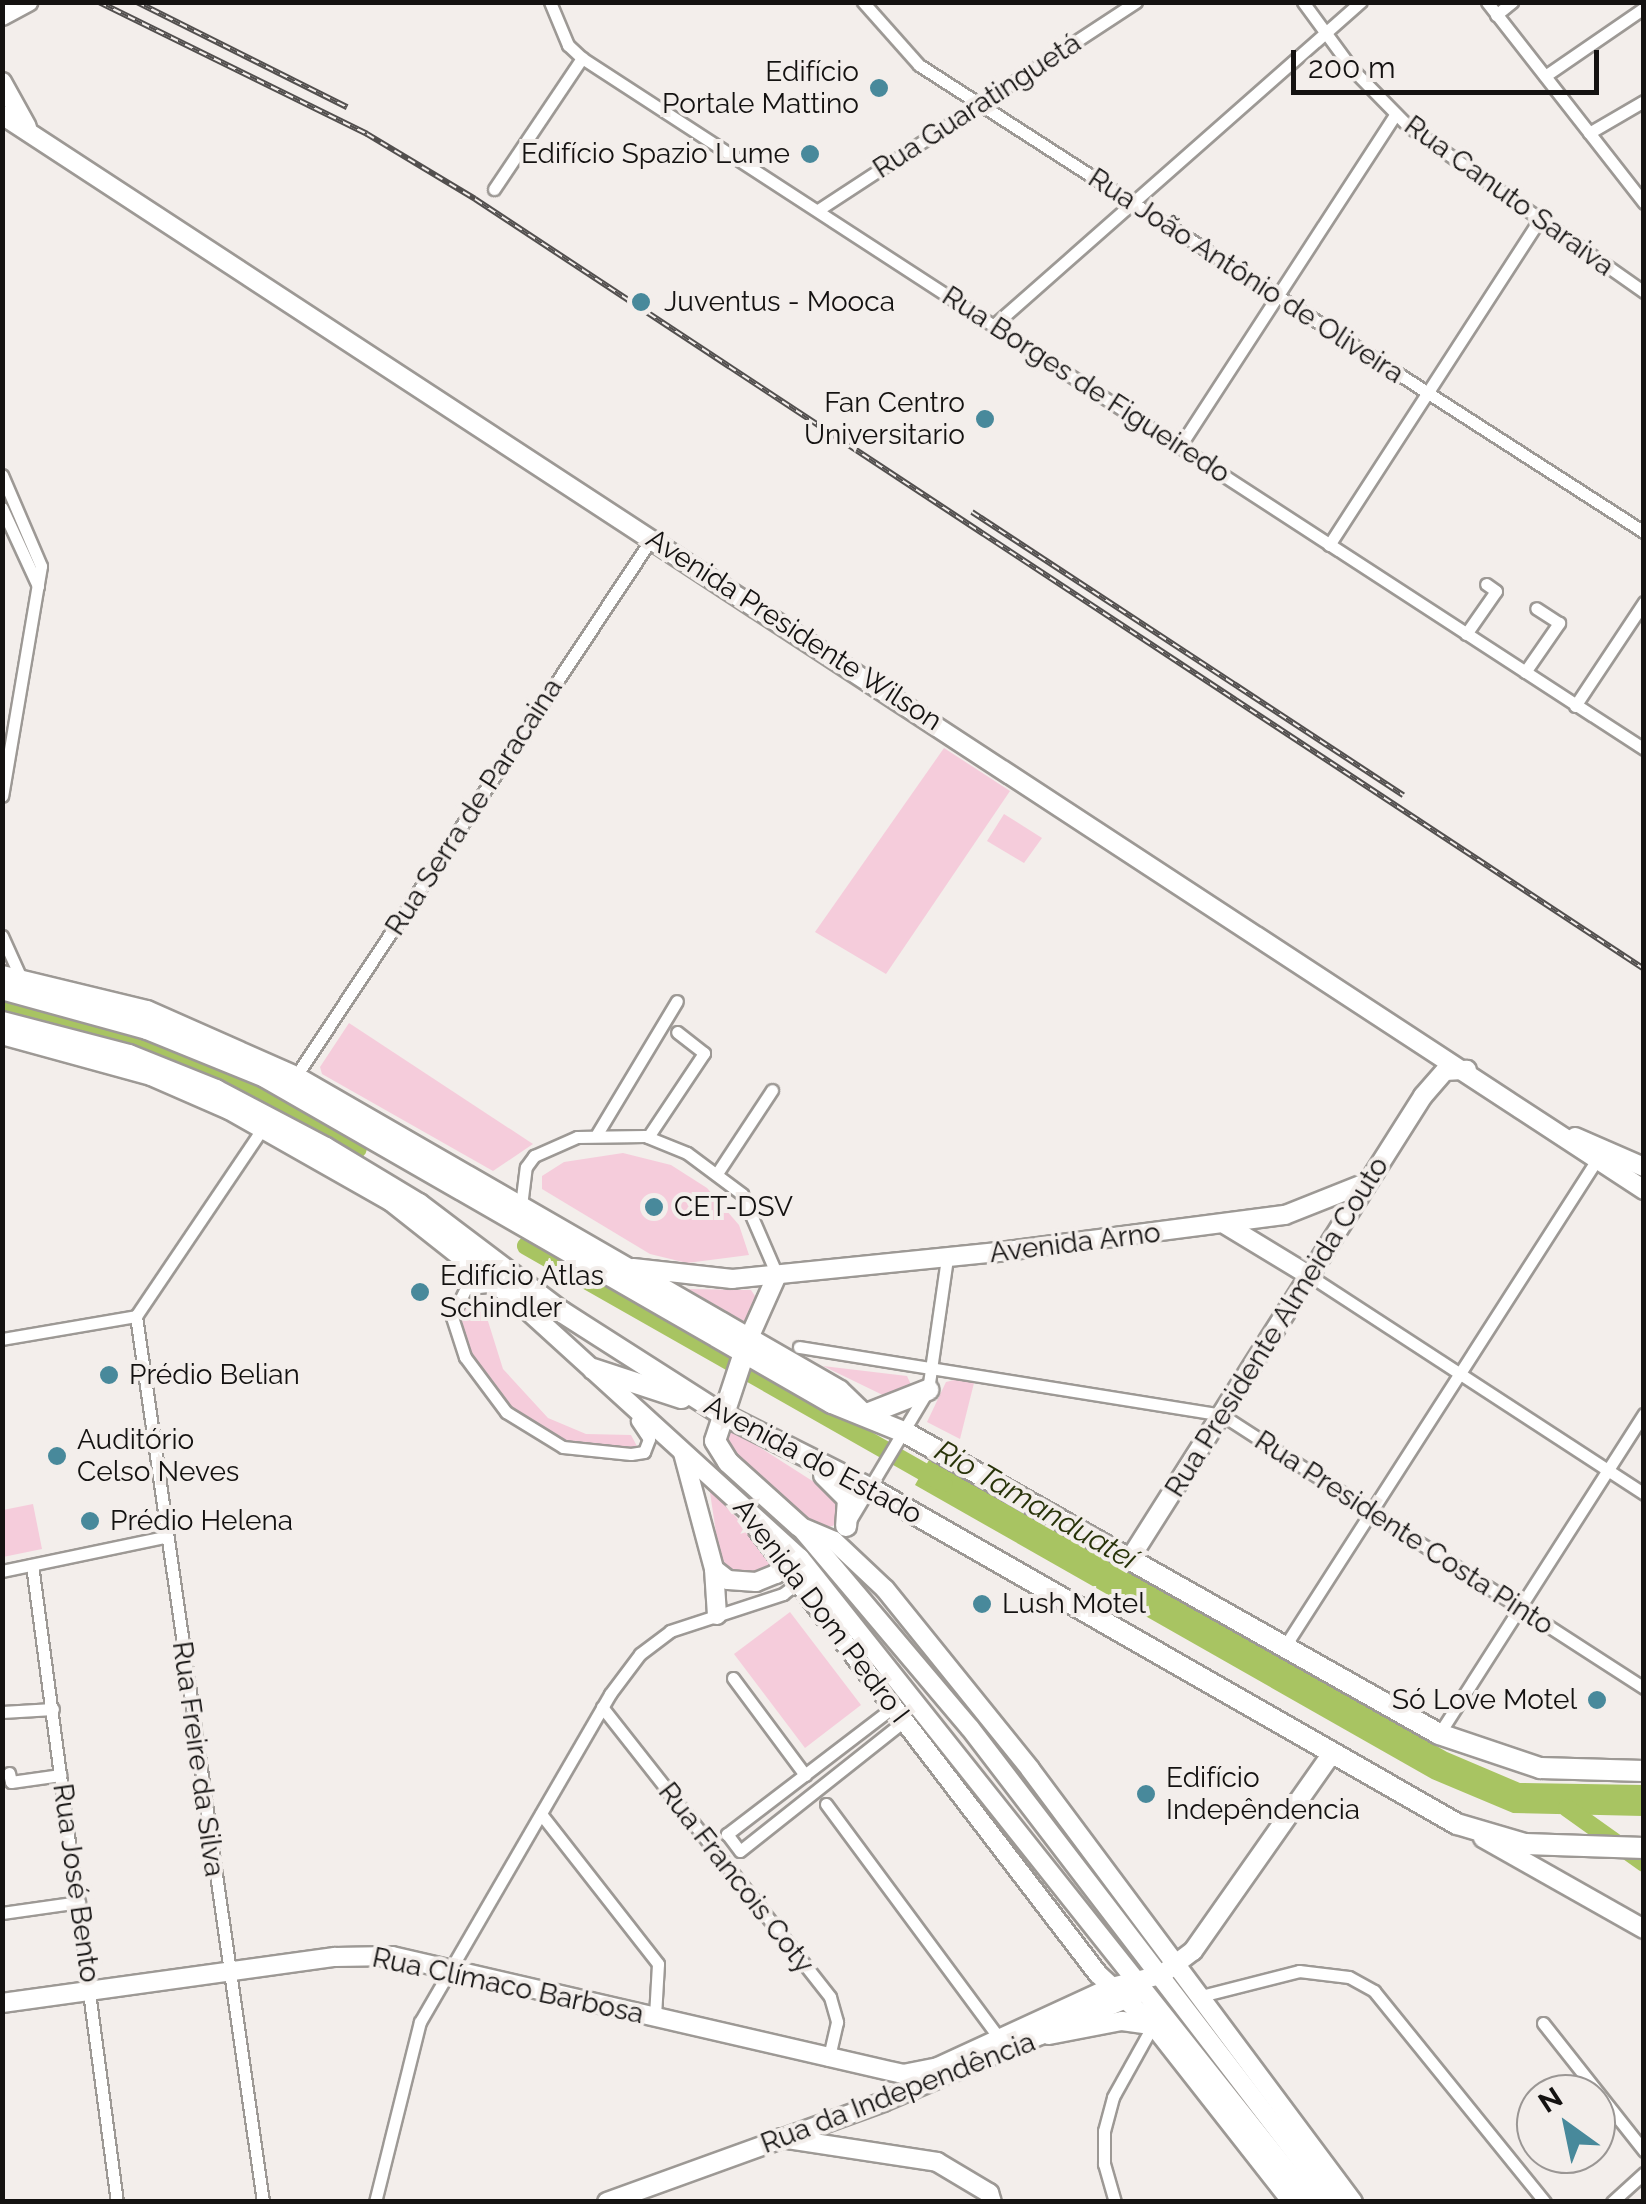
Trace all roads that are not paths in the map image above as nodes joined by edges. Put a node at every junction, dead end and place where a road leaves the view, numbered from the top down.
1 (28, 2) edge
2 (550, 2) edge
3 (863, 2) edge
4 (1303, 2) edge
5 (1360, 2) edge
6 (1487, 2) edge
7 (1512, 2) edge
8 (1131, 4) edge
9 (1644, 8) edge
10 (1496, 15) junction
11 (2, 16) edge
12 (1321, 32) junction
13 (582, 58) junction
14 (1545, 76) junction
15 (2, 82) edge
16 (1644, 101) edge
17 (980, 104) junction
18 (2, 114) edge
19 (1395, 115) junction
20 (27, 128) junction
21 (1590, 133) junction
22 (494, 189) dead end
23 (1131, 202) junction
24 (1644, 203) edge
25 (818, 210) junction
26 (1538, 222) junction
27 (1642, 289) edge
28 (1277, 295) junction
29 (994, 325) junction
30 (1426, 392) junction
31 (1180, 446) junction
32 (2, 475) edge
33 (2, 508) edge
34 (1644, 532) edge
35 (652, 538) junction
36 (25, 540) junction
37 (1329, 545) junction
38 (2, 550) edge
39 (1486, 584) dead end
40 (1644, 602) edge
41 (1536, 608) dead end
42 (1466, 634) junction
43 (1525, 672) junction
44 (1575, 706) junction
45 (1644, 749) edge
46 (2, 796) edge
47 (2, 936) edge
48 (9, 981) edge
49 (677, 1001) dead end
50 (2, 1022) edge
51 (677, 1032) dead end
52 (2, 1035) edge
53 (1420, 1041) junction
54 (1467, 1070) junction
55 (296, 1076) junction
56 (772, 1090) dead end
57 (1423, 1096) junction
58 (263, 1128) junction
59 (1560, 1133) junction
60 (597, 1134) junction
61 (648, 1137) junction
62 (1596, 1160) junction
63 (1644, 1166) edge
64 (718, 1172) junction
65 (1366, 1183) junction
66 (1644, 1190) edge
67 (521, 1206) junction
68 (1285, 1216) junction
69 (1226, 1225) junction
70 (947, 1258) junction
71 (1279, 1258) junction
72 (625, 1266) junction
73 (776, 1275) junction
74 (1310, 1276) junction
75 (498, 1285) junction
76 (136, 1316) junction
77 (2, 1339) edge
78 (746, 1345) junction
79 (799, 1347) dead end
80 (593, 1368) junction
81 (936, 1369) junction
82 (1457, 1376) junction
83 (616, 1390) junction
84 (928, 1390) junction
85 (697, 1398) junction
86 (720, 1412) junction
87 (865, 1413) junction
88 (1644, 1414) edge
89 (1222, 1415) junction
90 (904, 1437) junction
91 (681, 1448) junction
92 (799, 1456) junction
93 (1608, 1472) junction
94 (875, 1487) junction
95 (1644, 1494) edge
96 (1372, 1512) junction
97 (799, 1526) junction
98 (166, 1537) junction
99 (835, 1539) junction
100 (1131, 1557) junction
101 (32, 1564) junction
102 (784, 1564) junction
103 (810, 1569) junction
104 (2, 1570) edge
105 (715, 1575) junction
106 (797, 1584) junction
107 (1522, 1609) junction
108 (717, 1615) junction
109 (899, 1642) junction
110 (1286, 1646) junction
111 (733, 1678) dead end
112 (1644, 1688) edge
113 (915, 1701) junction
114 (602, 1707) junction
115 (53, 1709) junction
116 (2, 1712) edge
117 (897, 1715) junction
118 (970, 1728) junction
119 (1439, 1734) junction
120 (990, 1754) junction
121 (1331, 1755) junction
122 (962, 1762) junction
123 (818, 1764) junction
124 (1030, 1769) junction
125 (1644, 1770) edge
126 (9, 1773) dead end
127 (805, 1774) junction
128 (61, 1775) junction
129 (831, 1779) junction
130 (785, 1790) junction
131 (826, 1804) dead end
132 (798, 1806) junction
133 (541, 1814) junction
134 (974, 1814) junction
135 (1457, 1824) junction
136 (1644, 1848) edge
137 (78, 1902) junction
138 (2, 1913) edge
139 (1644, 1929) edge
140 (1179, 1964) junction
141 (453, 1968) junction
142 (230, 1970) junction
143 (1160, 1975) junction
144 (1127, 1990) junction
145 (90, 1992) junction
146 (1201, 1996) junction
147 (2, 2004) edge
148 (655, 2016) junction
149 (1543, 2023) dead end
150 (1153, 2025) junction
151 (1176, 2028) junction
152 (1048, 2035) junction
153 (1005, 2046) junction
154 (828, 2060) junction
155 (890, 2074) junction
156 (882, 2102) junction
157 (823, 2122) junction
158 (780, 2138) junction
159 (839, 2148) junction
160 (1644, 2151) edge
161 (1643, 2175) edge
162 (994, 2199) edge
163 (609, 2201) edge
164 (117, 2202) edge
165 (263, 2202) edge
166 (375, 2202) edge
167 (1115, 2202) edge
168 (1292, 2202) edge
169 (1312, 2202) edge
170 (1333, 2202) edge
171 (1353, 2202) edge
172 (1544, 2202) edge
173 (1612, 2202) edge

1 - 11 main road
2 - 13 street, Rua Borges de Figueiredo
3 - 17 street, Rua João Antônio de Oliveira
4 - 12 street, Rua Canuto Saraiva
5 - 12 street
6 - 10 street
7 - 10 street
8 - 17 street, Rua Guaratinguetá
9 - 14 street
10 - 14 street
12 - 19 street, Rua Canuto Saraiva
12 - 23 street
13 - 22 street
13 - 25 street, Rua Borges de Figueiredo
14 - 21 street
15 - 20 main road, Avenida Presidente Wilson
16 - 21 street
17 - 23 street, Rua João Antônio de Oliveira
17 - 25 street, Rua Guaratinguetá
18 - 20 main road, Avenida Presidente Wilson
19 - 26 street, Rua Canuto Saraiva
19 - 28 street
20 - 35 main road, Avenida Presidente Wilson
21 - 24 street
23 - 28 street, Rua João Antônio de Oliveira
23 - 29 street
25 - 29 street, Rua Borges de Figueiredo
26 - 27 street, Rua Canuto Saraiva
26 - 30 street
28 - 30 street, Rua João Antônio de Oliveira
28 - 31 street
29 - 31 street, Rua Borges de Figueiredo
30 - 34 street, Rua João Antônio de Oliveira
30 - 37 street
31 - 37 street, Rua Borges de Figueiredo
32 - 36 street
33 - 36 street
35 - 53 main road, Avenida Presidente Wilson
35 - 55 street, Rua Serra de Paracaina
36 - 38 street
36 - 46 street
37 - 42 street, Rua Borges de Figueiredo
39 - 42 street
40 - 44 street
41 - 43 street
42 - 43 street, Rua Borges de Figueiredo
43 - 44 street, Rua Borges de Figueiredo
44 - 45 street, Rua Borges de Figueiredo
47 - 48 street
48 - 55 main road
48 - 78 highway
49 - 60 street
50 - 85 highway, Avenida do Estado
51 - 61 street
52 - 58 main road
53 - 54 main road, Avenida Presidente Wilson
53 - 57 main road
54 - 57 main road, Rua Presidente Almeida Couto
54 - 59 main road, Avenida Presidente Wilson
55 - 67 main road
56 - 64 street
57 - 65 main road, Rua Presidente Almeida Couto
58 - 75 main road
58 - 76 street
59 - 62 main road, Avenida Presidente Wilson
59 - 63 main road, Avenida Presidente Wilson
60 - 61 street
60 - 67 street
61 - 64 street
62 - 66 main road, Avenida Presidente Wilson
62 - 82 street
64 - 73 street
65 - 68 main road, Avenida Arno
65 - 74 main road, Rua Presidente Almeida Couto
67 - 72 main road
68 - 69 main road, Avenida Arno
68 - 71 main road
69 - 70 main road, Avenida Arno
69 - 71 main road
70 - 73 main road, Avenida Arno
70 - 81 street
71 - 74 main road
72 - 73 main road, Avenida Arno
72 - 78 main road
73 - 78 main road
74 - 82 street
74 - 89 main road, Rua Presidente Almeida Couto
75 - 80 main road
75 - 83 street
76 - 77 street
76 - 98 street, Rua Freire da Silva
78 - 86 highway
78 - 87 highway
79 - 81 street, Rua Presidente Costa Pinto
80 - 83 main road, Avenida Dom Pedro I
80 - 85 highway
81 - 84 street
81 - 89 street, Rua Presidente Costa Pinto
82 - 93 street
82 - 96 street
83 - 91 main road, Avenida Dom Pedro I
84 - 87 highway
84 - 90 street
85 - 86 highway, Avenida do Estado
86 - 92 highway, Avenida do Estado
86 - 97 highway
87 - 90 highway
88 - 93 street
89 - 96 street, Rua Presidente Costa Pinto
89 - 100 main road, Rua Presidente Almeida Couto
90 - 94 street
90 - 100 highway
91 - 102 main road, Avenida Dom Pedro I
91 - 105 main road
92 - 94 highway, Avenida do Estado
92 - 99 highway
93 - 95 street
93 - 107 street
94 - 99 street
94 - 121 highway, Avenida do Estado
96 - 107 street, Rua Presidente Costa Pinto
96 - 110 street
97 - 99 main road, Avenida Dom Pedro I
97 - 102 main road
98 - 101 street
98 - 142 street, Rua Freire da Silva
99 - 103 street
99 - 109 main road, Avenida Dom Pedro I
99 - 124 main road, Avenida Dom Pedro I
100 - 110 highway
101 - 104 street
101 - 115 street, Rua José Bento
102 - 103 main road, Avenida Dom Pedro I
102 - 105 main road
102 - 106 main road, Avenida Dom Pedro I
103 - 106 street
103 - 113 main road, Avenida Dom Pedro I
105 - 108 main road
106 - 108 street
106 - 117 main road, Avenida Dom Pedro I
107 - 112 street, Rua Presidente Costa Pinto
107 - 119 street
108 - 114 street
109 - 113 main road
109 - 118 main road, Avenida Dom Pedro I
110 - 119 highway
111 - 127 street
113 - 117 main road
113 - 118 main road
113 - 122 main road, Avenida Dom Pedro I
114 - 133 street
114 - 154 street, Rua Francois Coty
115 - 116 street
115 - 128 street, Rua José Bento
117 - 123 street
117 - 129 street
117 - 134 main road, Avenida Dom Pedro I
118 - 120 main road, Avenida Dom Pedro I
119 - 125 highway
120 - 124 main road
120 - 143 main road, Avenida Dom Pedro I
121 - 135 highway, Avenida do Estado
121 - 140 main road
122 - 134 main road
122 - 144 main road, Avenida Dom Pedro I
123 - 127 street
123 - 129 street
124 - 140 main road, Avenida Dom Pedro I
126 - 128 street
127 - 130 street
128 - 137 street, Rua José Bento
129 - 132 street
130 - 132 street
130 - 132 street
131 - 153 street
133 - 141 street
133 - 148 street
134 - 144 main road, Avenida Dom Pedro I
135 - 136 highway, Avenida do Estado
135 - 139 main road
137 - 138 street
137 - 145 street, Rua José Bento
140 - 143 main road
140 - 146 main road, Avenida Dom Pedro I
141 - 142 main road, Rua Clímaco Barbosa
141 - 148 main road, Rua Clímaco Barbosa
141 - 166 street
142 - 145 main road, Rua Clímaco Barbosa
142 - 165 street, Rua Freire da Silva
143 - 144 main road
143 - 170 main road, Avenida Dom Pedro I
144 - 150 main road, Avenida Dom Pedro I
144 - 151 main road, Avenida Dom Pedro I
144 - 152 main road, Rua da Independência
144 - 153 main road, Rua da Independência
145 - 147 main road, Rua Clímaco Barbosa
145 - 164 street, Rua José Bento
146 - 171 main road, Avenida Dom Pedro I
146 - 172 street
148 - 154 main road, Rua Clímaco Barbosa
149 - 160 street
150 - 151 main road
150 - 152 main road
150 - 167 street
150 - 168 main road, Avenida Dom Pedro I
151 - 169 main road, Avenida Dom Pedro I
152 - 153 main road, Rua da Independência
153 - 155 main road, Rua da Independência
153 - 156 main road, Rua da Independência
154 - 155 main road, Rua Clímaco Barbosa
155 - 156 main road
156 - 157 main road, Rua da Independência
157 - 158 main road, Rua da Independência
157 - 159 main road
158 - 159 main road
158 - 163 main road, Rua da Independência
159 - 162 main road
161 - 173 street

